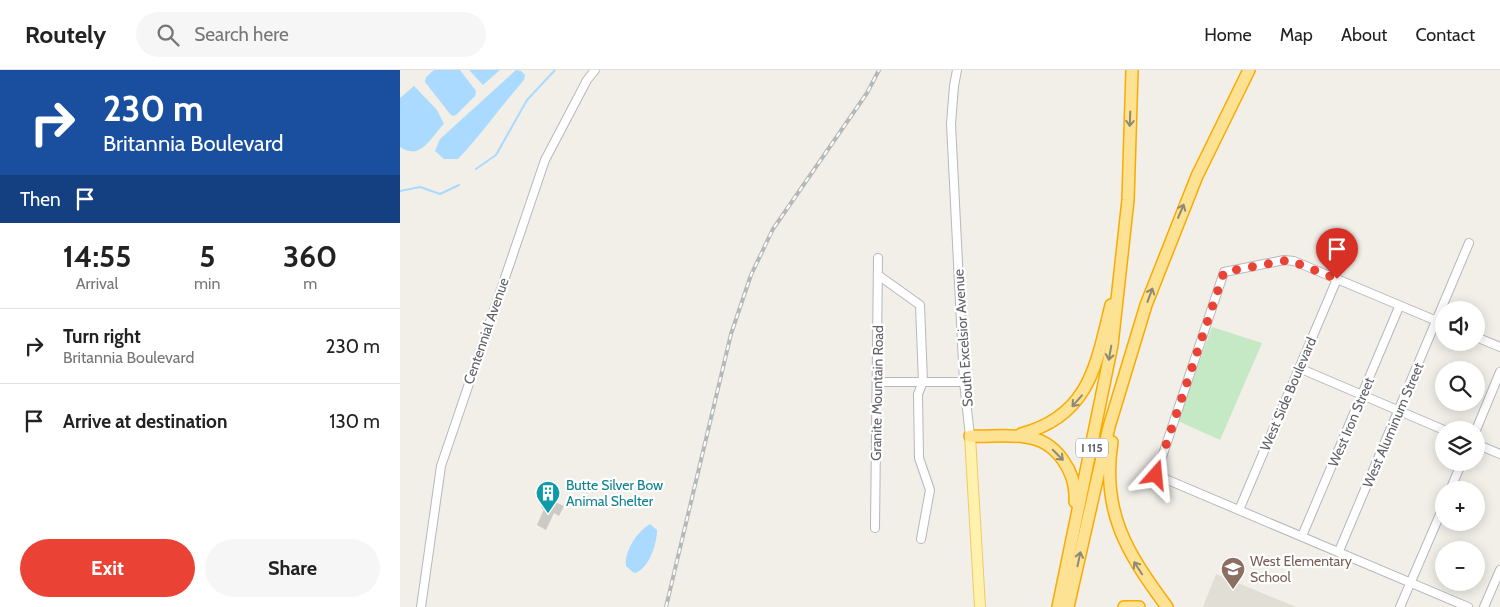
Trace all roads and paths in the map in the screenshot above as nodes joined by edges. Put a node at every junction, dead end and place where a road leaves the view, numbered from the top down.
1 (595, 70) edge
2 (957, 70) edge
3 (1132, 70) edge
4 (1249, 70) edge
5 (1470, 243) dead end
6 (1123, 255) junction
7 (878, 258) dead end
8 (878, 274) junction
9 (1337, 279) junction
10 (1448, 301) edge
11 (1399, 307) junction
12 (1435, 321) edge
13 (1435, 334) edge
14 (1485, 341) edge
15 (1500, 347) edge
16 (1130, 358) junction
17 (1299, 368) junction
18 (1500, 372) edge
19 (877, 382) junction
20 (923, 382) junction
21 (964, 382) junction
22 (1363, 396) junction
23 (1400, 411) junction
24 (1480, 421) edge
25 (1435, 426) edge
26 (970, 436) junction
27 (1014, 436) junction
28 (1485, 448) edge
29 (1500, 454) edge
30 (1239, 510) junction
31 (1435, 525) edge
32 (875, 528) dead end
33 (1302, 536) junction
34 (921, 539) dead end
35 (1339, 552) junction
36 (1500, 570) edge
37 (1410, 582) junction
38 (1062, 605) edge
39 (421, 607) edge
40 (980, 607) edge
41 (1124, 607) edge
42 (1139, 607) edge
43 (1167, 607) edge
44 (1400, 607) edge
45 (1468, 607) edge
46 (1484, 607) edge

1 - 39 street, Centennial Avenue
2 - 21 street, South Excelsior Avenue
3 -> 6 highway, I 115
16 -> 4 highway, I 115
5 - 10 street, West Aluminum Street
6 -> 27 highway
6 -> 38 highway, I 115
7 - 8 street, Granite Mountain Road
8 - 19 street, Granite Mountain Road
8 - 20 street
9 - 11 street
9 - 17 street, West Side Boulevard
9 - 30 street
11 - 12 street
11 - 22 street, West Iron Street
13 - 23 street, West Aluminum Street
14 - 15 street
38 -> 16 highway, I 115
43 -> 16 highway
17 - 22 street
17 - 30 street, West Side Boulevard
18 - 24 street
19 - 20 street
19 - 32 street, Granite Mountain Road
20 - 21 street
20 - 34 street
21 - 26 street, South Excelsior Avenue
22 - 23 street
22 - 33 street, West Iron Street
23 - 25 street
23 - 35 street, West Aluminum Street
26 - 27 highway
26 - 40 main road, South Excelsior Avenue
27 -> 38 highway
28 - 29 street
30 - 33 street
31 - 37 street
33 - 35 street
35 - 37 street
36 - 46 street
37 - 44 street
37 - 45 street
41 - 42 highway

